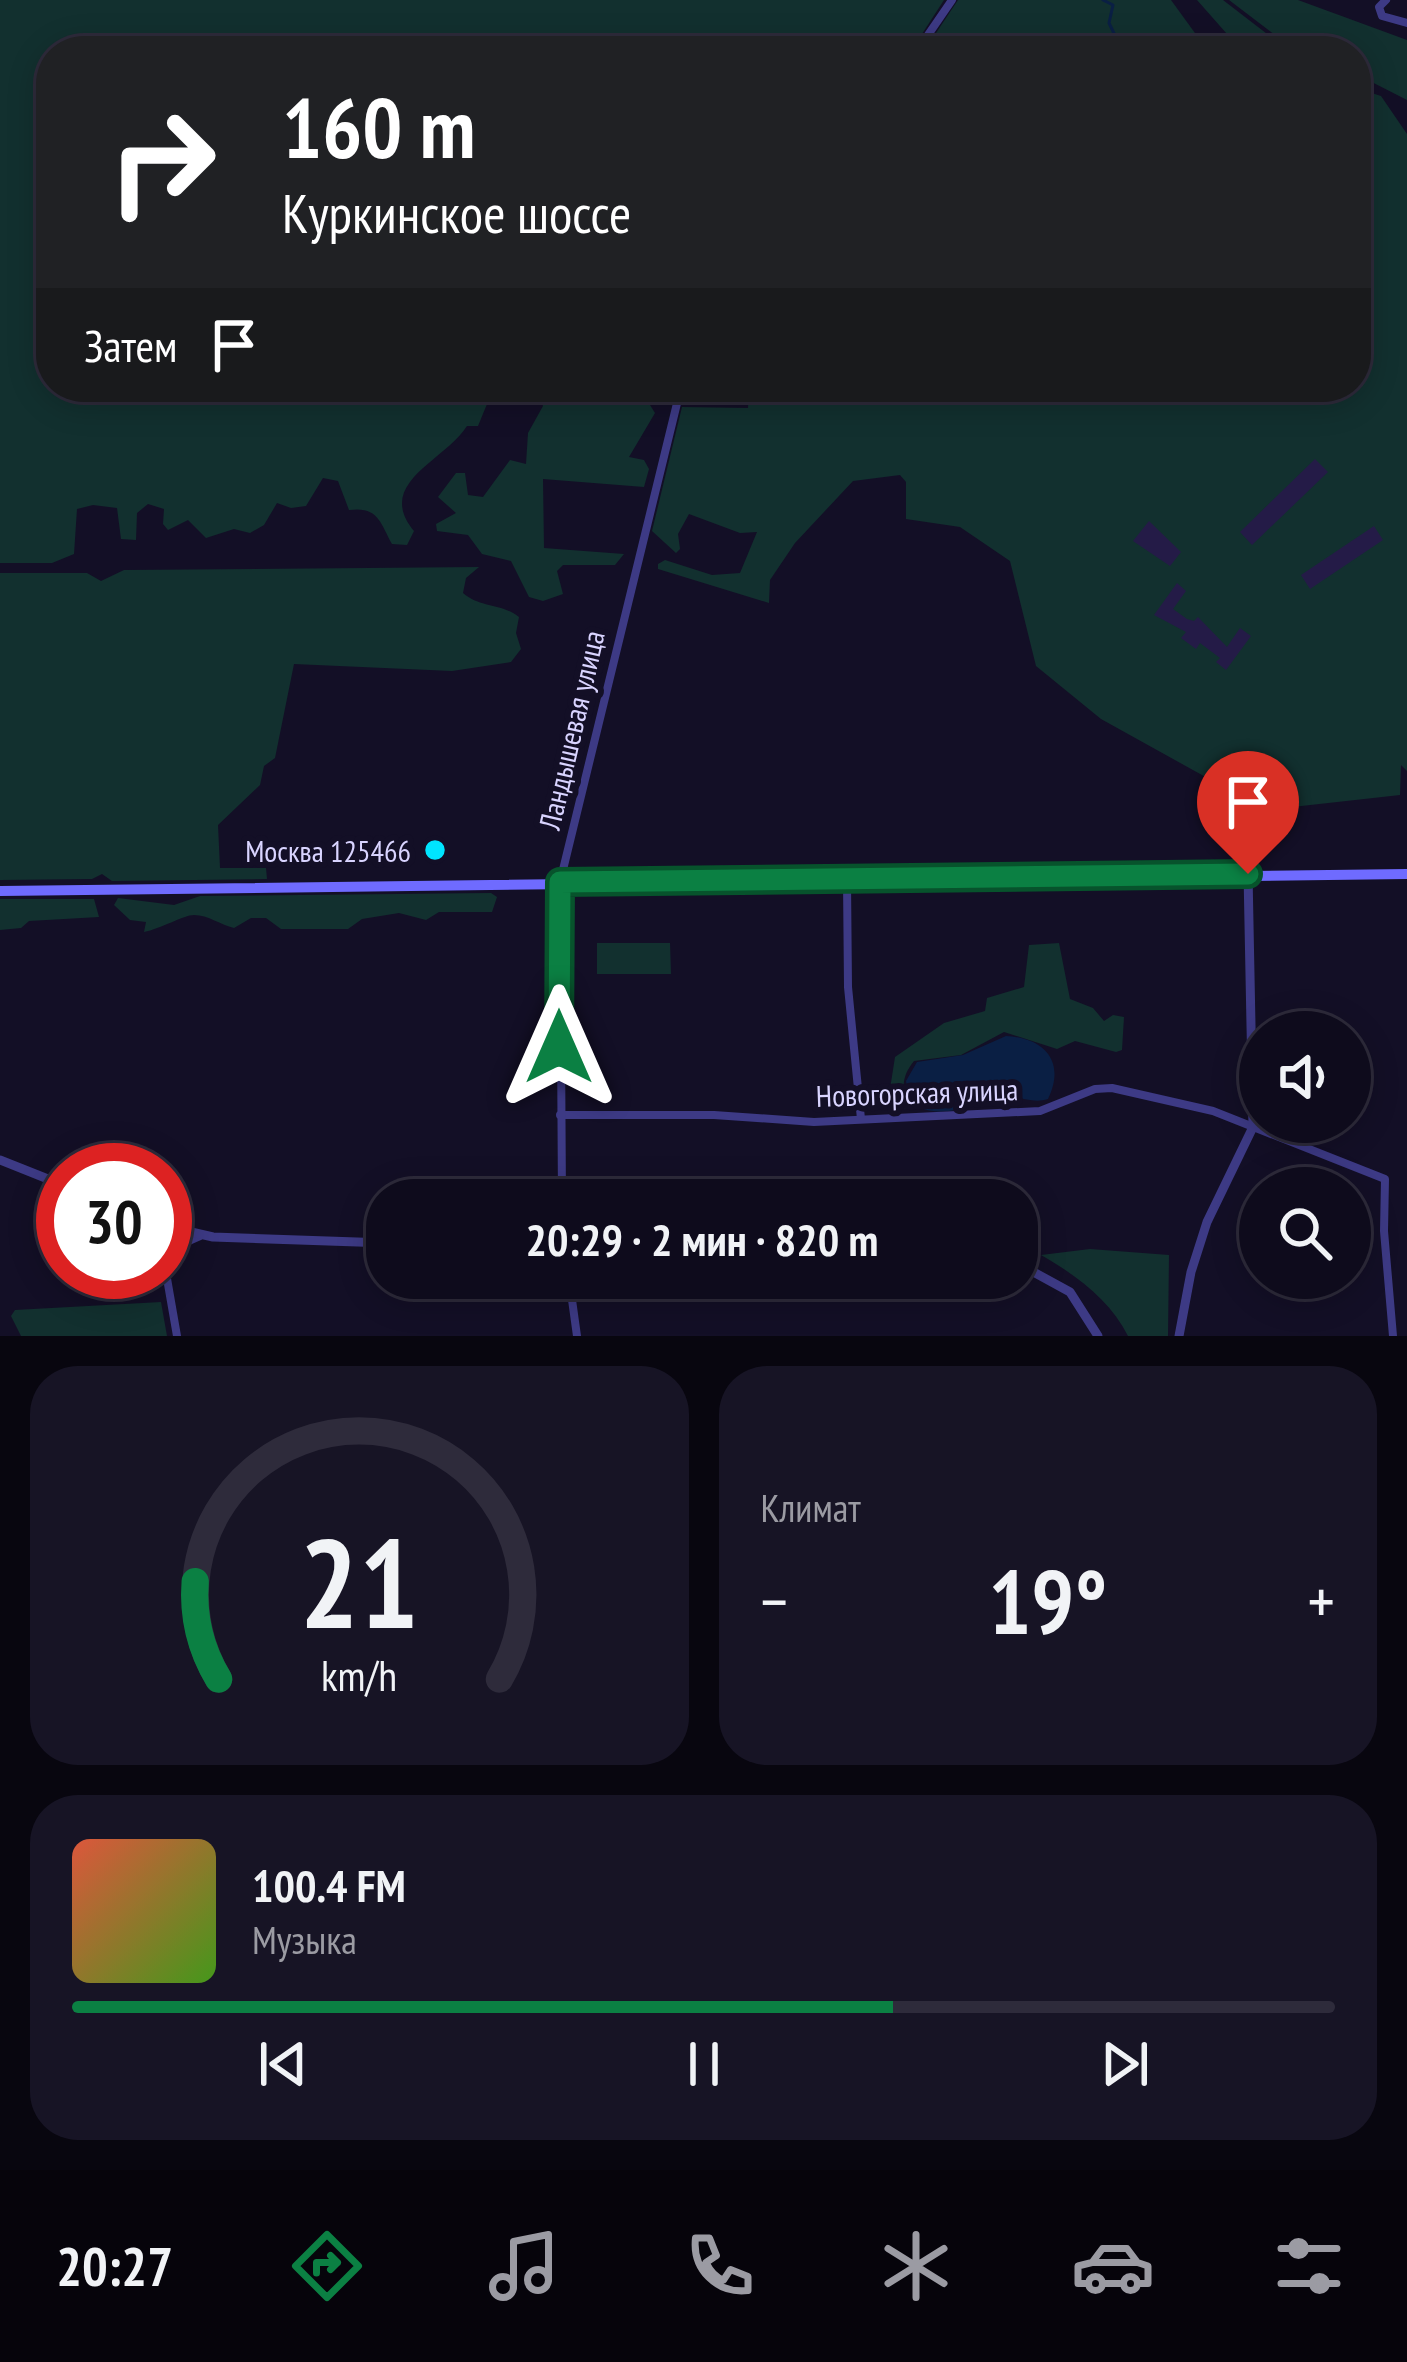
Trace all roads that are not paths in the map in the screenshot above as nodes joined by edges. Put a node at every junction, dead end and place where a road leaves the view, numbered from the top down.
1 (952, 0) edge
2 (1386, 0) edge
3 (1407, 23) edge
4 (927, 36) edge
5 (677, 402) edge
6 (1248, 874) junction
7 (1407, 874) edge
8 (848, 880) junction
9 (560, 882) junction
10 (0, 891) edge
11 (1251, 1011) edge
12 (560, 1115) junction
13 (861, 1119) junction
14 (1239, 1122) edge
15 (1246, 1143) edge
16 (1294, 1143) edge
17 (0, 1160) edge
18 (36, 1174) edge
19 (562, 1179) edge
20 (192, 1234) edge
21 (201, 1236) junction
22 (192, 1239) edge
23 (366, 1242) edge
24 (1038, 1273) edge
25 (171, 1299) edge
26 (572, 1299) edge
27 (178, 1336) edge
28 (577, 1336) edge
29 (1098, 1336) edge
30 (1179, 1336) edge
31 (1393, 1336) edge

1 - 4 street
2 - 3 street
5 - 9 street, Ландышевая улица
6 - 7 main road
6 - 8 main road
6 - 11 street
8 - 9 main road
8 - 13 street
9 - 10 main road
9 - 12 street, Ландышевая улица
12 - 13 street, Новогорская улица
12 - 19 street, Ландышевая улица
13 - 14 street, Новогорская улица
15 - 30 street
16 - 31 street, Новогорская улица
17 - 18 street
20 - 21 street
21 - 22 street
21 - 23 street
24 - 29 street
25 - 27 street
26 - 28 street

